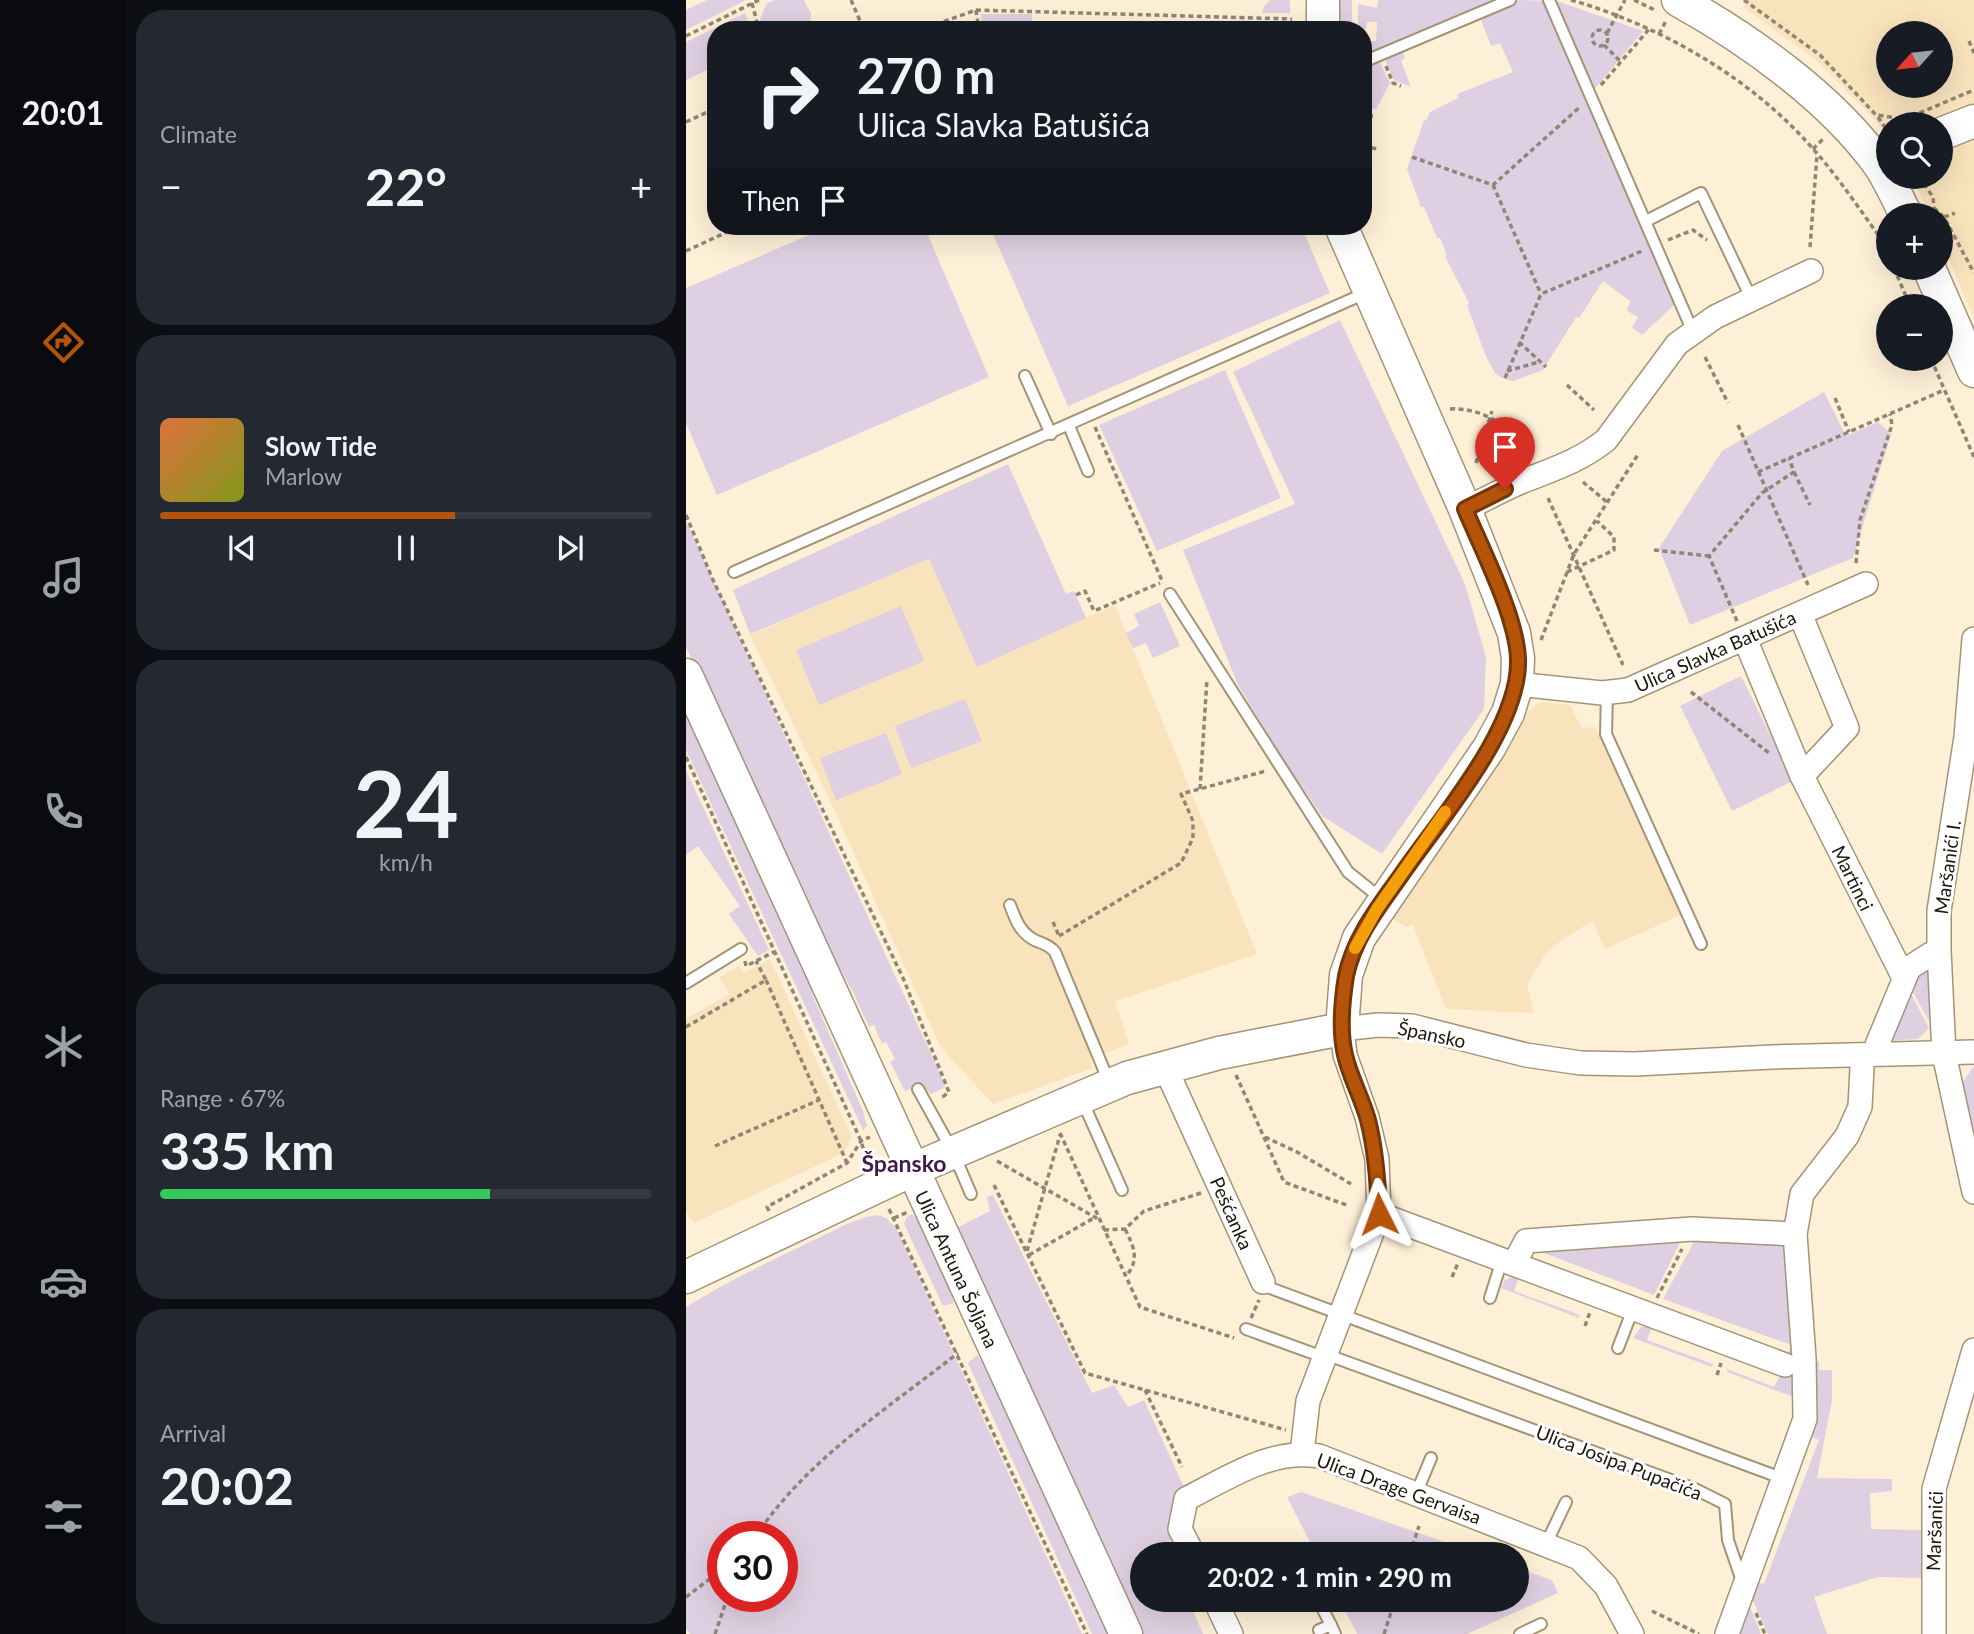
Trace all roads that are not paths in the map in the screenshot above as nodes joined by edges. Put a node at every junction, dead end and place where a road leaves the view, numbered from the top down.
1 (1324, 0) edge
2 (1510, 0) edge
3 (1549, 0) edge
4 (1678, 0) edge
5 (1323, 21) edge
6 (1372, 58) edge
7 (1974, 121) edge
8 (1953, 129) edge
9 (1876, 154) edge
10 (1646, 221) junction
11 (1345, 235) edge
12 (1811, 271) dead end
13 (1934, 280) edge
14 (1368, 292) junction
15 (1752, 300) junction
16 (1693, 332) junction
17 (1974, 371) edge
18 (1025, 376) dead end
19 (1069, 426) junction
20 (1051, 434) junction
21 (1088, 471) dead end
22 (1465, 509) junction
23 (734, 572) dead end
24 (1866, 584) dead end
25 (1170, 594) road end
26 (1800, 614) junction
27 (1745, 639) junction
28 (1974, 639) edge
29 (686, 675) edge
30 (1517, 684) junction
31 (1607, 693) junction
32 (1802, 776) junction
33 (1384, 900) junction
34 (1010, 905) dead end
35 (1701, 944) dead end
36 (741, 949) road end
37 (1930, 954) dead end
38 (1904, 978) junction
39 (686, 983) edge
40 (1342, 1029) junction
41 (1877, 1045) dead end
42 (1974, 1052) edge
43 (1944, 1054) junction
44 (1166, 1067) junction
45 (1862, 1068) dead end
46 (1110, 1085) junction
47 (919, 1089) dead end
48 (1080, 1097) junction
49 (953, 1152) junction
50 (1971, 1166) edge
51 (912, 1170) junction
52 (1122, 1190) dead end
53 (1974, 1192) edge
54 (971, 1194) dead end
55 (1379, 1214) junction
56 (1795, 1234) junction
57 (1508, 1262) junction
58 (688, 1270) edge
59 (1264, 1283) joint
60 (1490, 1298) dead end
61 (1640, 1312) junction
62 (1340, 1314) junction
63 (1246, 1329) road end
64 (1618, 1348) dead end
65 (1974, 1350) edge
66 (1324, 1356) junction
67 (1785, 1365) dead end
68 (1302, 1453) junction
69 (1432, 1458) dead end
70 (1784, 1479) junction
71 (1416, 1494) junction
72 (1566, 1503) dead end
73 (1187, 1542) edge
74 (1546, 1544) junction
75 (1744, 1586) junction
76 (1221, 1612) edge
77 (1324, 1612) edge
78 (1541, 1624) dead end
79 (1319, 1630) dead end
80 (1333, 1630) edge
81 (1126, 1634) edge
82 (1231, 1634) edge
83 (1520, 1634) edge
84 (1632, 1634) edge
85 (1727, 1634) edge
86 (1934, 1634) edge

1 - 5 street
2 - 6 lane
3 - 10 lane
4 - 9 street
7 - 8 street
10 - 15 lane
10 - 16 lane
11 - 14 street
12 - 15 street
13 - 17 street
14 - 19 lane
14 - 22 street
15 - 16 street
16 - 22 street
18 - 20 lane
19 - 20 lane
19 - 21 lane
20 - 23 lane
22 - 30 street
24 - 26 street, Ulica Slavka Batušića
25 - 33 lane
26 - 27 street, Ulica Slavka Batušića
26 - 32 street
27 - 31 street, Ulica Slavka Batušića
27 - 32 street, Martinci
28 - 43 street, Maršanići I.
29 - 51 street, Ulica Antuna Šoljana
30 - 31 street, Ulica Slavka Batušića
30 - 33 street
31 - 35 lane
32 - 38 street, Martinci
33 - 40 street
34 - 46 lane
36 - 39 lane
37 - 38 street
38 - 41 street
40 - 43 street, Špansko
40 - 44 street, Špansko
40 - 55 street
42 - 43 street, Špansko
43 - 50 street
44 - 46 street, Špansko
44 - 59 street, Pešćanka
45 - 56 street
46 - 48 street, Špansko
47 - 49 lane
48 - 49 street, Špansko
48 - 52 lane
49 - 51 street, Špansko
49 - 54 lane
50 - 53 street
51 - 58 street, Špansko
51 - 81 street, Ulica Antuna Šoljana
55 - 57 street
55 - 62 street
56 - 57 street
56 - 70 street
57 - 60 lane
57 - 61 street
59 - 62 lane
61 - 64 lane
61 - 67 street
62 - 66 street
62 - 70 lane
63 - 66 lane
65 - 86 street, Maršanići
66 - 68 street
66 - 75 lane, Ulica Josipa Pupačića
68 - 71 street, Ulica Drage Gervaisa
68 - 73 street, Ulica Drage Gervaisa
69 - 71 lane
70 - 75 street
71 - 74 street, Ulica Drage Gervaisa
72 - 74 lane
74 - 84 street, Ulica Drage Gervaisa
75 - 85 street
76 - 82 street
77 - 80 lane
78 - 83 lane
79 - 80 lane

